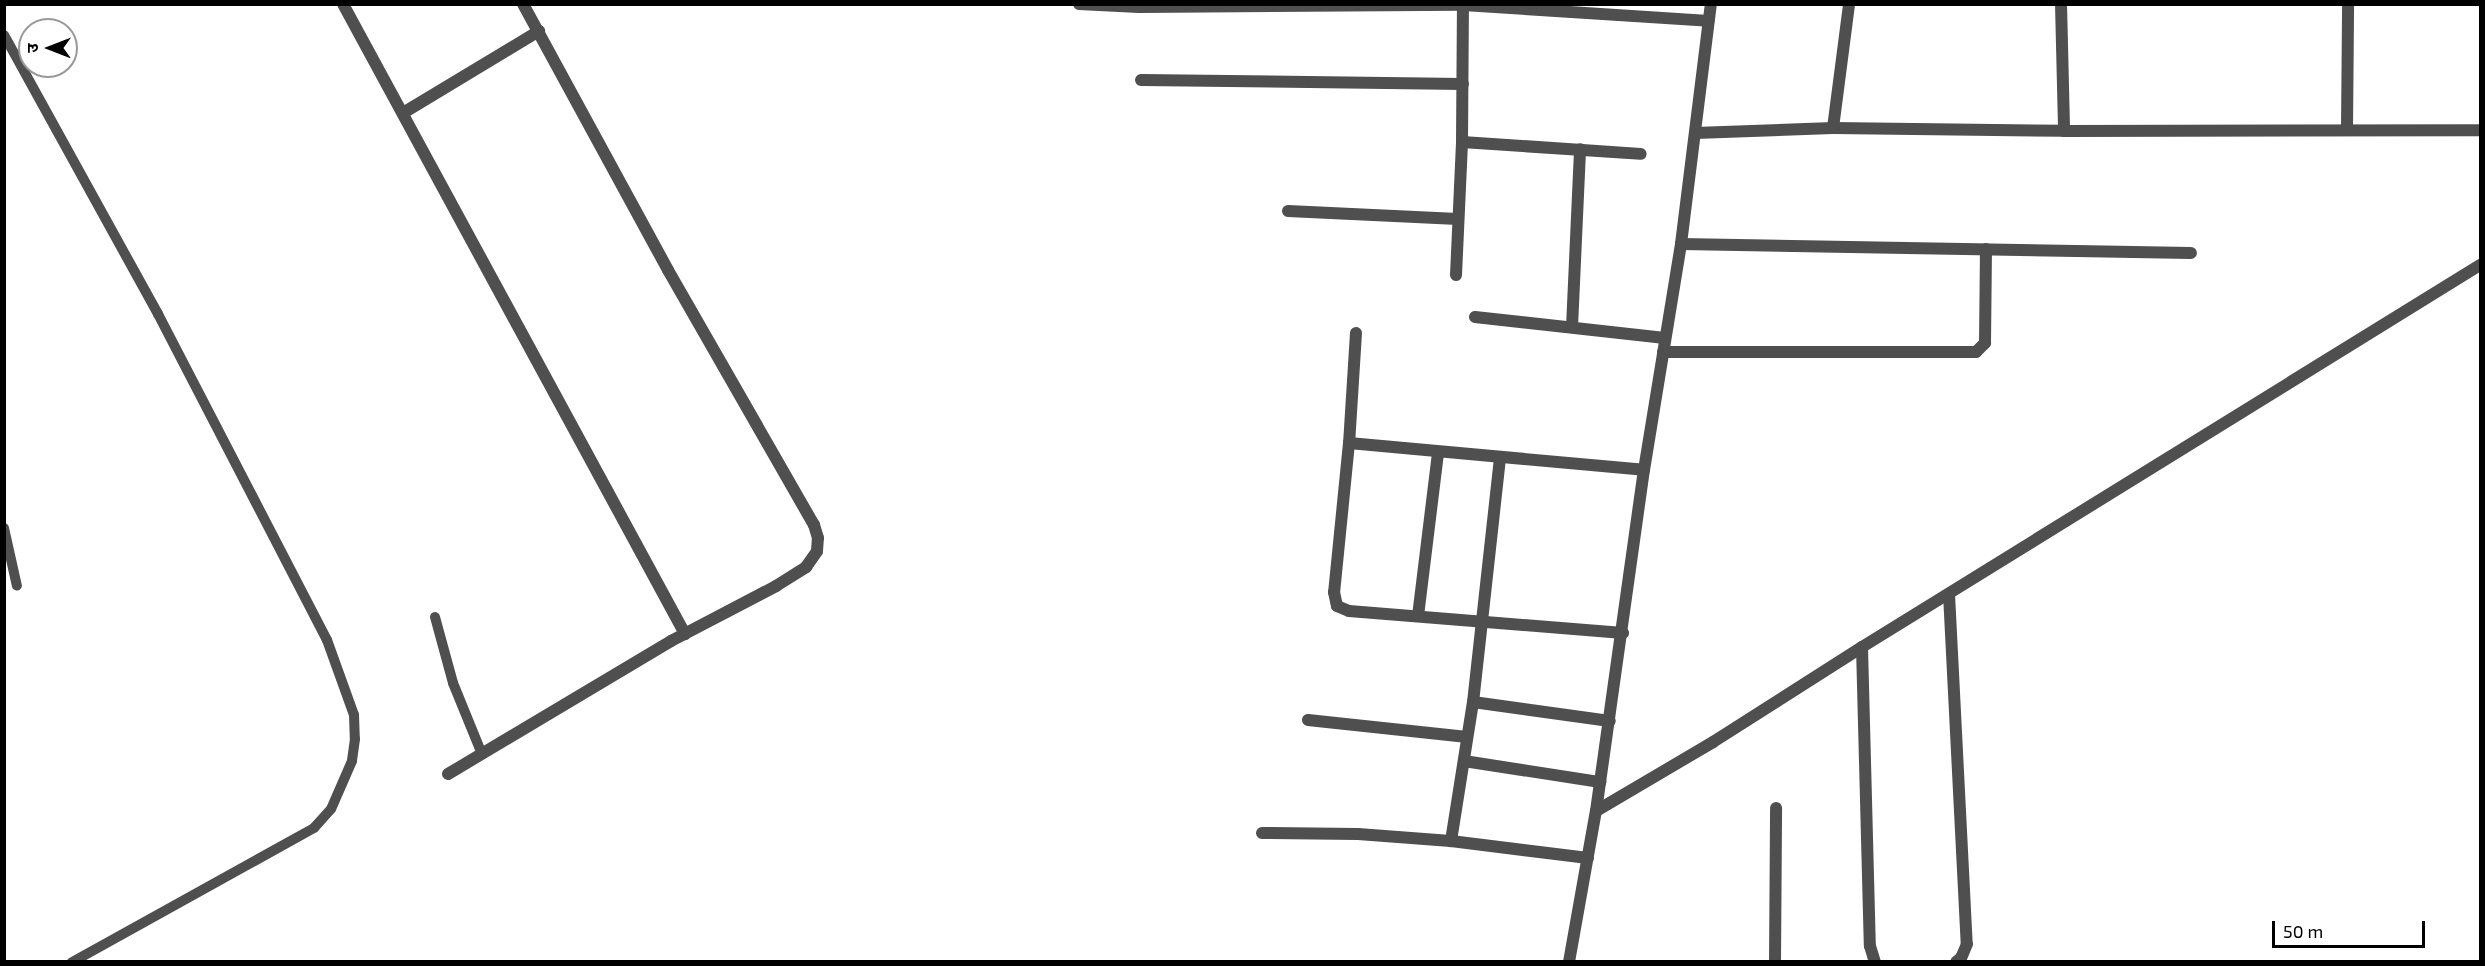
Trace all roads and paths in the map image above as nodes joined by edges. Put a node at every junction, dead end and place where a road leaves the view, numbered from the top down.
1 (344, 4) edge
2 (523, 4) edge
3 (1079, 4) edge
4 (1711, 4) edge
5 (1849, 4) edge
6 (2061, 4) edge
7 (2348, 4) edge
8 (1297, 5) edge
9 (1463, 5) edge
10 (1545, 7) edge
11 (1708, 21) junction
12 (539, 31) junction
13 (4, 35) edge
14 (1141, 80) dead end
15 (1463, 84) junction
16 (403, 113) junction
17 (1833, 128) junction
18 (2347, 130) junction
19 (2481, 130) edge
20 (2064, 131) junction
21 (1695, 133) junction
22 (1462, 142) junction
23 (1580, 148) junction
24 (1641, 154) dead end
25 (1288, 211) dead end
26 (1458, 219) junction
27 (1681, 243) junction
28 (1986, 249) junction
29 (2191, 253) dead end
30 (2481, 265) edge
31 (1456, 275) dead end
32 (1475, 317) dead end
33 (1572, 327) junction
34 (1356, 333) dead end
35 (1665, 338) junction
36 (1663, 352) junction
37 (1349, 443) junction
38 (1438, 452) junction
39 (1500, 458) junction
40 (1644, 470) junction
41 (4, 528) edge
42 (17, 586) dead end
43 (1949, 594) junction
44 (1418, 616) junction
45 (435, 617) dead end
46 (1481, 622) junction
47 (1623, 633) junction
48 (685, 634) junction
49 (1862, 647) junction
50 (1473, 702) junction
51 (1308, 720) dead end
52 (1610, 721) junction
53 (1467, 737) junction
54 (482, 753) junction
55 (1464, 761) junction
56 (448, 774) dead end
57 (1600, 782) junction
58 (1776, 808) dead end
59 (1596, 811) junction
60 (1262, 833) dead end
61 (1451, 841) junction
62 (1588, 858) junction
63 (72, 962) edge
64 (1569, 962) edge
65 (1775, 962) edge
66 (1875, 962) edge
67 (1956, 962) edge

1 - 16 street
2 - 12 street
3 - 8 street
4 - 11 street
5 - 17 street
6 - 20 street
7 - 18 street
8 - 9 street
9 - 10 street
9 - 15 street
10 - 11 street
11 - 21 street
12 - 16 street
12 - 48 street
13 - 63 lane
14 - 15 street
15 - 22 street
16 - 48 street
17 - 20 street
17 - 21 street
18 - 19 street
18 - 20 street
21 - 27 street
22 - 23 street
22 - 26 street
23 - 24 street
23 - 33 street
25 - 26 street
26 - 31 street
27 - 28 street
27 - 35 street
28 - 29 street
28 - 36 street
30 - 43 street
32 - 33 street
33 - 35 street
34 - 37 street
35 - 36 street
36 - 40 street
37 - 38 street
37 - 44 street
38 - 39 street
38 - 44 street
39 - 40 street
39 - 46 street
40 - 47 street
41 - 42 lane
43 - 49 street
43 - 67 street
44 - 46 street
45 - 54 lane
46 - 47 street
46 - 50 street
47 - 52 street
48 - 54 street
49 - 59 street
49 - 66 street
50 - 52 street
50 - 53 street
51 - 53 street
52 - 57 street
53 - 55 street
54 - 56 street
55 - 57 street
55 - 61 street
57 - 59 street
58 - 65 street
59 - 62 street
60 - 61 street
61 - 62 street
62 - 64 street

